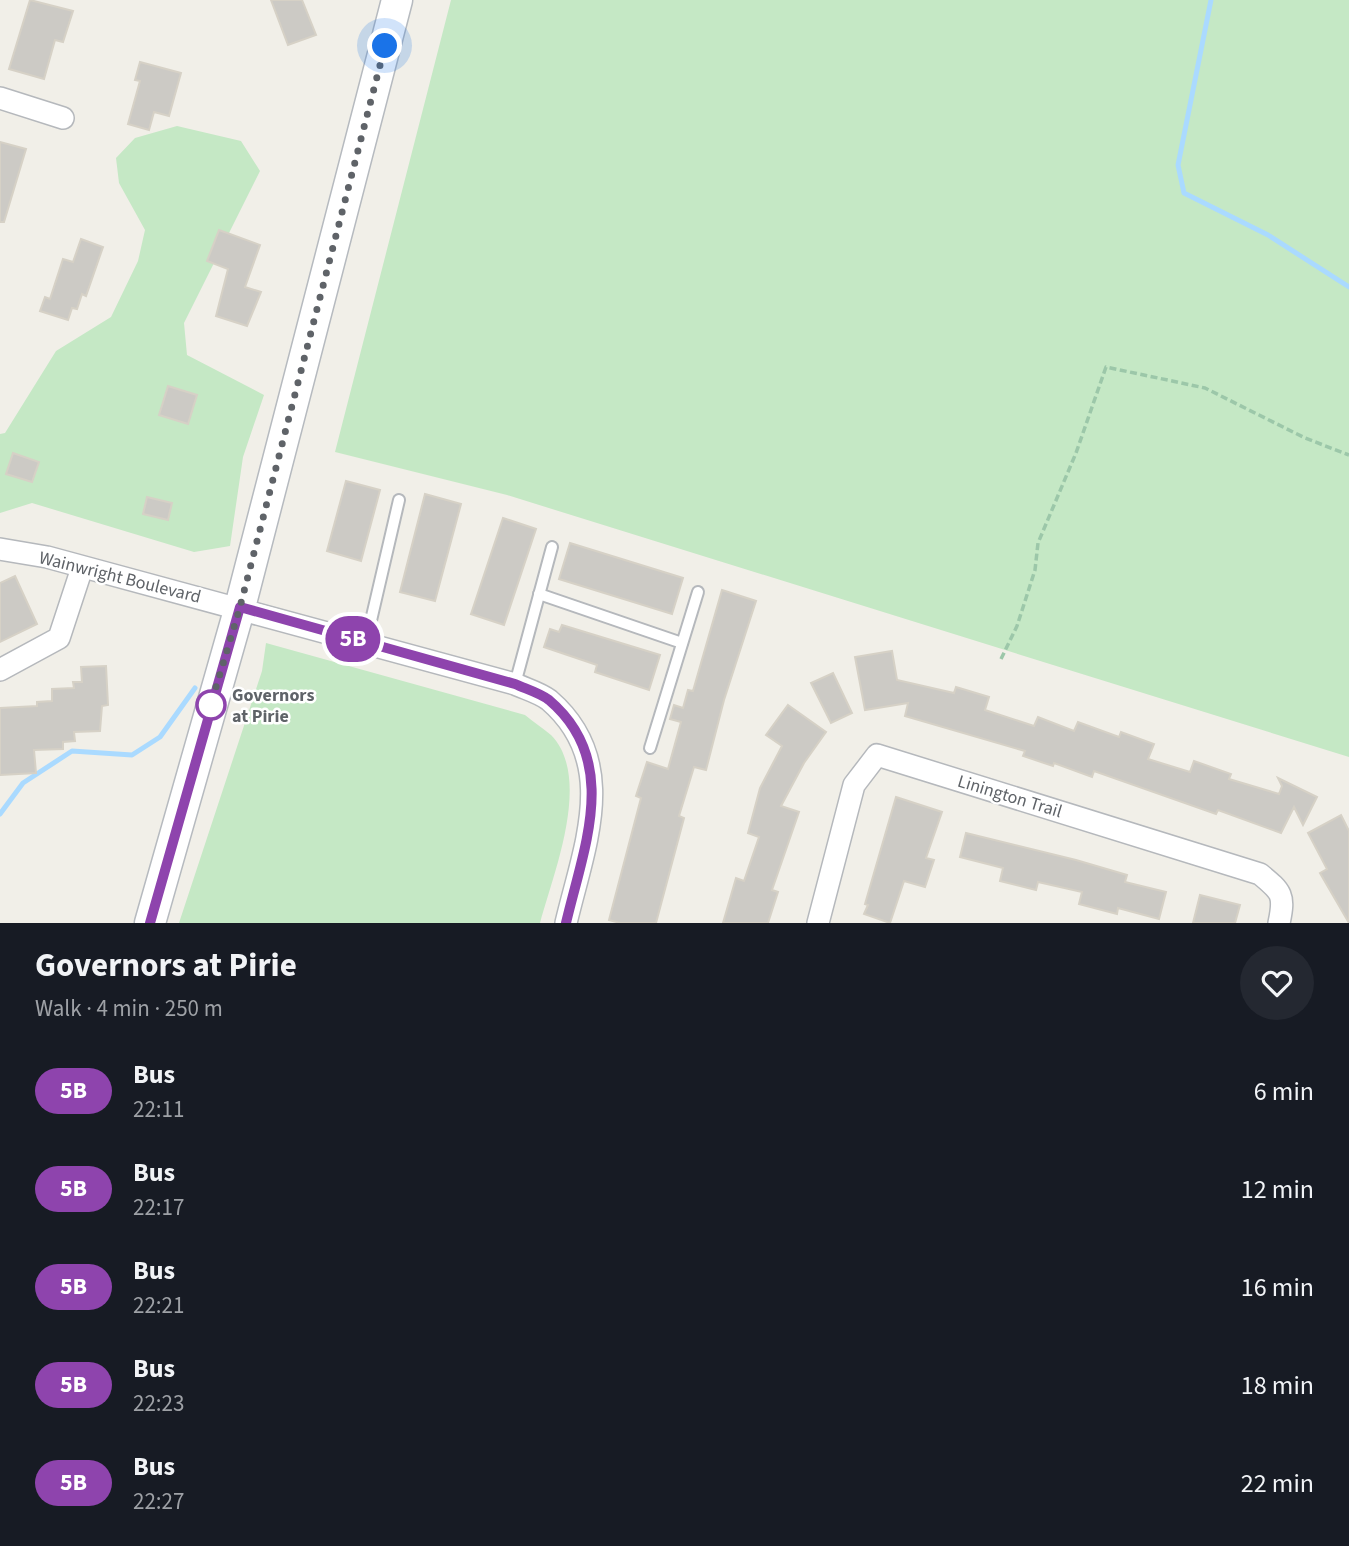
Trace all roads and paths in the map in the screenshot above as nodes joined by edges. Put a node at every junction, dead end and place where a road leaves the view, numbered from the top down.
1 (397, 0) edge
2 (0, 98) edge
3 (63, 118) dead end
4 (1349, 455) edge
5 (399, 500) dead end
6 (552, 547) dead end
7 (0, 549) edge
8 (82, 568) junction
9 (698, 592) dead end
10 (539, 594) junction
11 (240, 607) junction
12 (366, 642) junction
13 (682, 643) junction
14 (1001, 659) dead end
15 (0, 670) edge
16 (515, 684) junction
17 (650, 747) dead end
18 (150, 923) edge
19 (566, 923) edge
20 (818, 923) edge
21 (1279, 923) edge

1 - 11 main road
2 - 3 street
4 - 14 path
5 - 12 lane
6 - 10 lane
7 - 8 street, Wainwright Boulevard
8 - 11 street, Wainwright Boulevard
8 - 15 street
9 - 13 lane
10 - 13 lane
10 - 16 lane
11 - 12 street, Wainwright Boulevard
11 - 18 main road
12 - 16 street, Wainwright Boulevard
13 - 17 lane
16 - 19 street, Wainwright Boulevard
20 - 21 street, Linington Trail

